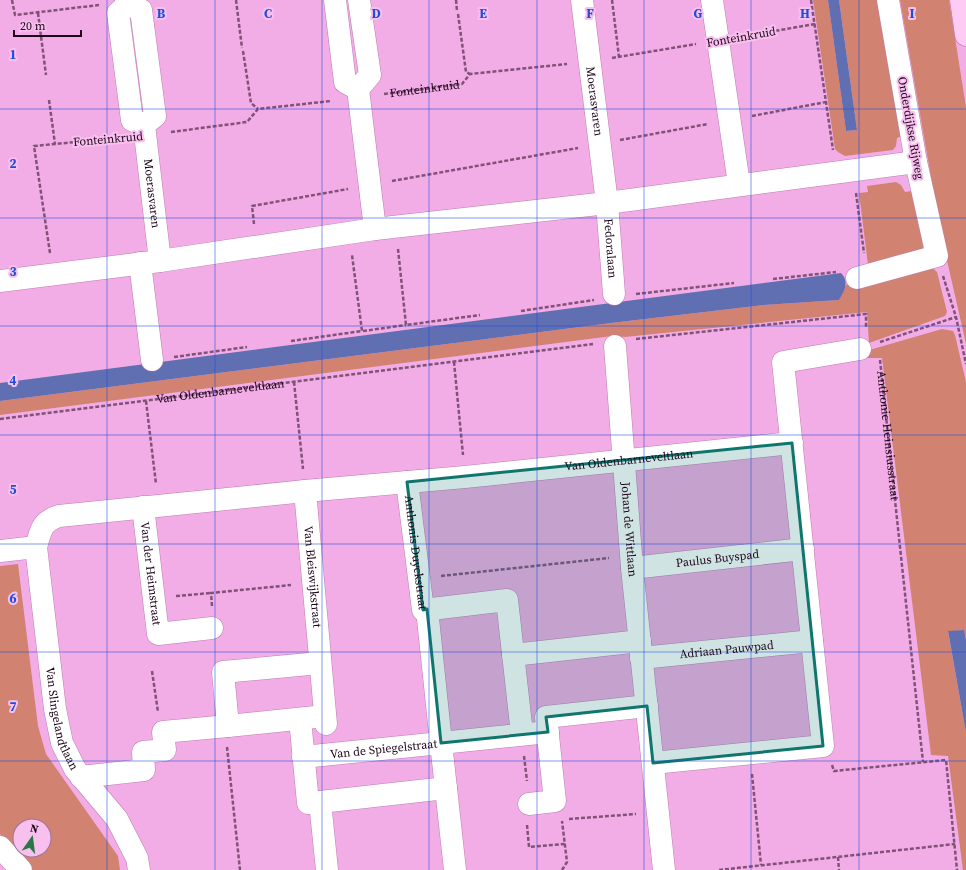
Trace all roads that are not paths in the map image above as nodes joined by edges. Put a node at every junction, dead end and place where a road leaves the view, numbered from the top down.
1 (335, 0) edge
2 (359, 0) edge
3 (582, 0) edge
4 (712, 0) edge
5 (888, 0) edge
6 (961, 0) edge
7 (126, 2) edge
8 (966, 35) edge
9 (358, 93) junction
10 (916, 162) junction
11 (739, 184) junction
12 (608, 203) junction
13 (385, 228) junction
14 (150, 262) junction
15 (863, 274) road end
16 (0, 281) edge
17 (614, 294) dead end
18 (624, 343) road end
19 (864, 348) road end
20 (152, 360) road end
21 (792, 442) junction
22 (624, 461) junction
23 (407, 482) junction
24 (305, 491) junction
25 (150, 506) junction
26 (36, 547) junction
27 (803, 549) junction
28 (0, 551) edge
29 (631, 562) junction
30 (427, 609) junction
31 (212, 628) road end
32 (812, 640) junction
33 (641, 650) junction
34 (513, 655) junction
35 (320, 663) junction
36 (647, 706) junction
37 (300, 719) junction
38 (226, 726) junction
39 (548, 732) junction
40 (522, 734) junction
41 (441, 742) junction
42 (304, 757) junction
43 (653, 763) junction
44 (81, 776) junction
45 (446, 788) junction
46 (529, 804) road end
47 (320, 810) junction
48 (0, 847) edge
49 (22, 870) edge
50 (139, 870) edge
51 (327, 870) edge
52 (455, 870) edge
53 (664, 870) edge

1 - 9 street
2 - 9 street
3 - 12 street, Moerasvaren
4 - 11 street
5 - 10 street, Onderdijkse Rijweg
6 - 8 main road
7 - 14 street, Moerasvaren
9 - 13 street
10 - 11 street
10 - 15 street, Onderdijkse Rijweg
11 - 12 street
12 - 13 street
12 - 17 street, Fedoralaan
13 - 14 street
14 - 16 street
14 - 20 street
18 - 22 street, Johan de Wittlaan
19 - 21 street
21 - 22 street, Van Oldenbarneveltlaan
21 - 27 street
22 - 23 street, Van Oldenbarneveltlaan
22 - 29 street, Johan de Wittlaan
23 - 24 street, Van Oldenbarneveltlaan
23 - 30 street, Anthonis Duyckstraat
24 - 25 street, Van Oldenbarneveltlaan
24 - 35 street, Van Bleiswijkstraat
25 - 26 street, Van Oldenbarneveltlaan
25 - 31 street, Van der Heimstraat
26 - 28 street
26 - 44 street, Van Slingelandtlaan
27 - 29 street, Paulus Buyspad
27 - 32 street
29 - 33 street, Johan de Wittlaan
30 - 34 street, Anthonis Duyckstraat
30 - 41 street
32 - 33 street, Adriaan Pauwpad
32 - 43 street
33 - 34 street
33 - 36 street, Johan de Wittlaan
34 - 40 street
35 - 37 street, Van Bleiswijkstraat
35 - 38 street
36 - 39 street
36 - 43 street, Johan de Wittlaan
37 - 38 street, Van Bleiswijkstraat
37 - 42 street
38 - 44 street, Van Bleiswijkstraat
39 - 40 street
39 - 46 street
40 - 41 street
41 - 42 street, Van de Spiegelstraat
41 - 45 street, Van de Spiegelstraat
42 - 47 street
43 - 53 street, Johan de Wittlaan
44 - 50 street, Van Slingelandtlaan
45 - 47 street
45 - 52 street, Van de Spiegelstraat
47 - 51 street
48 - 49 street

